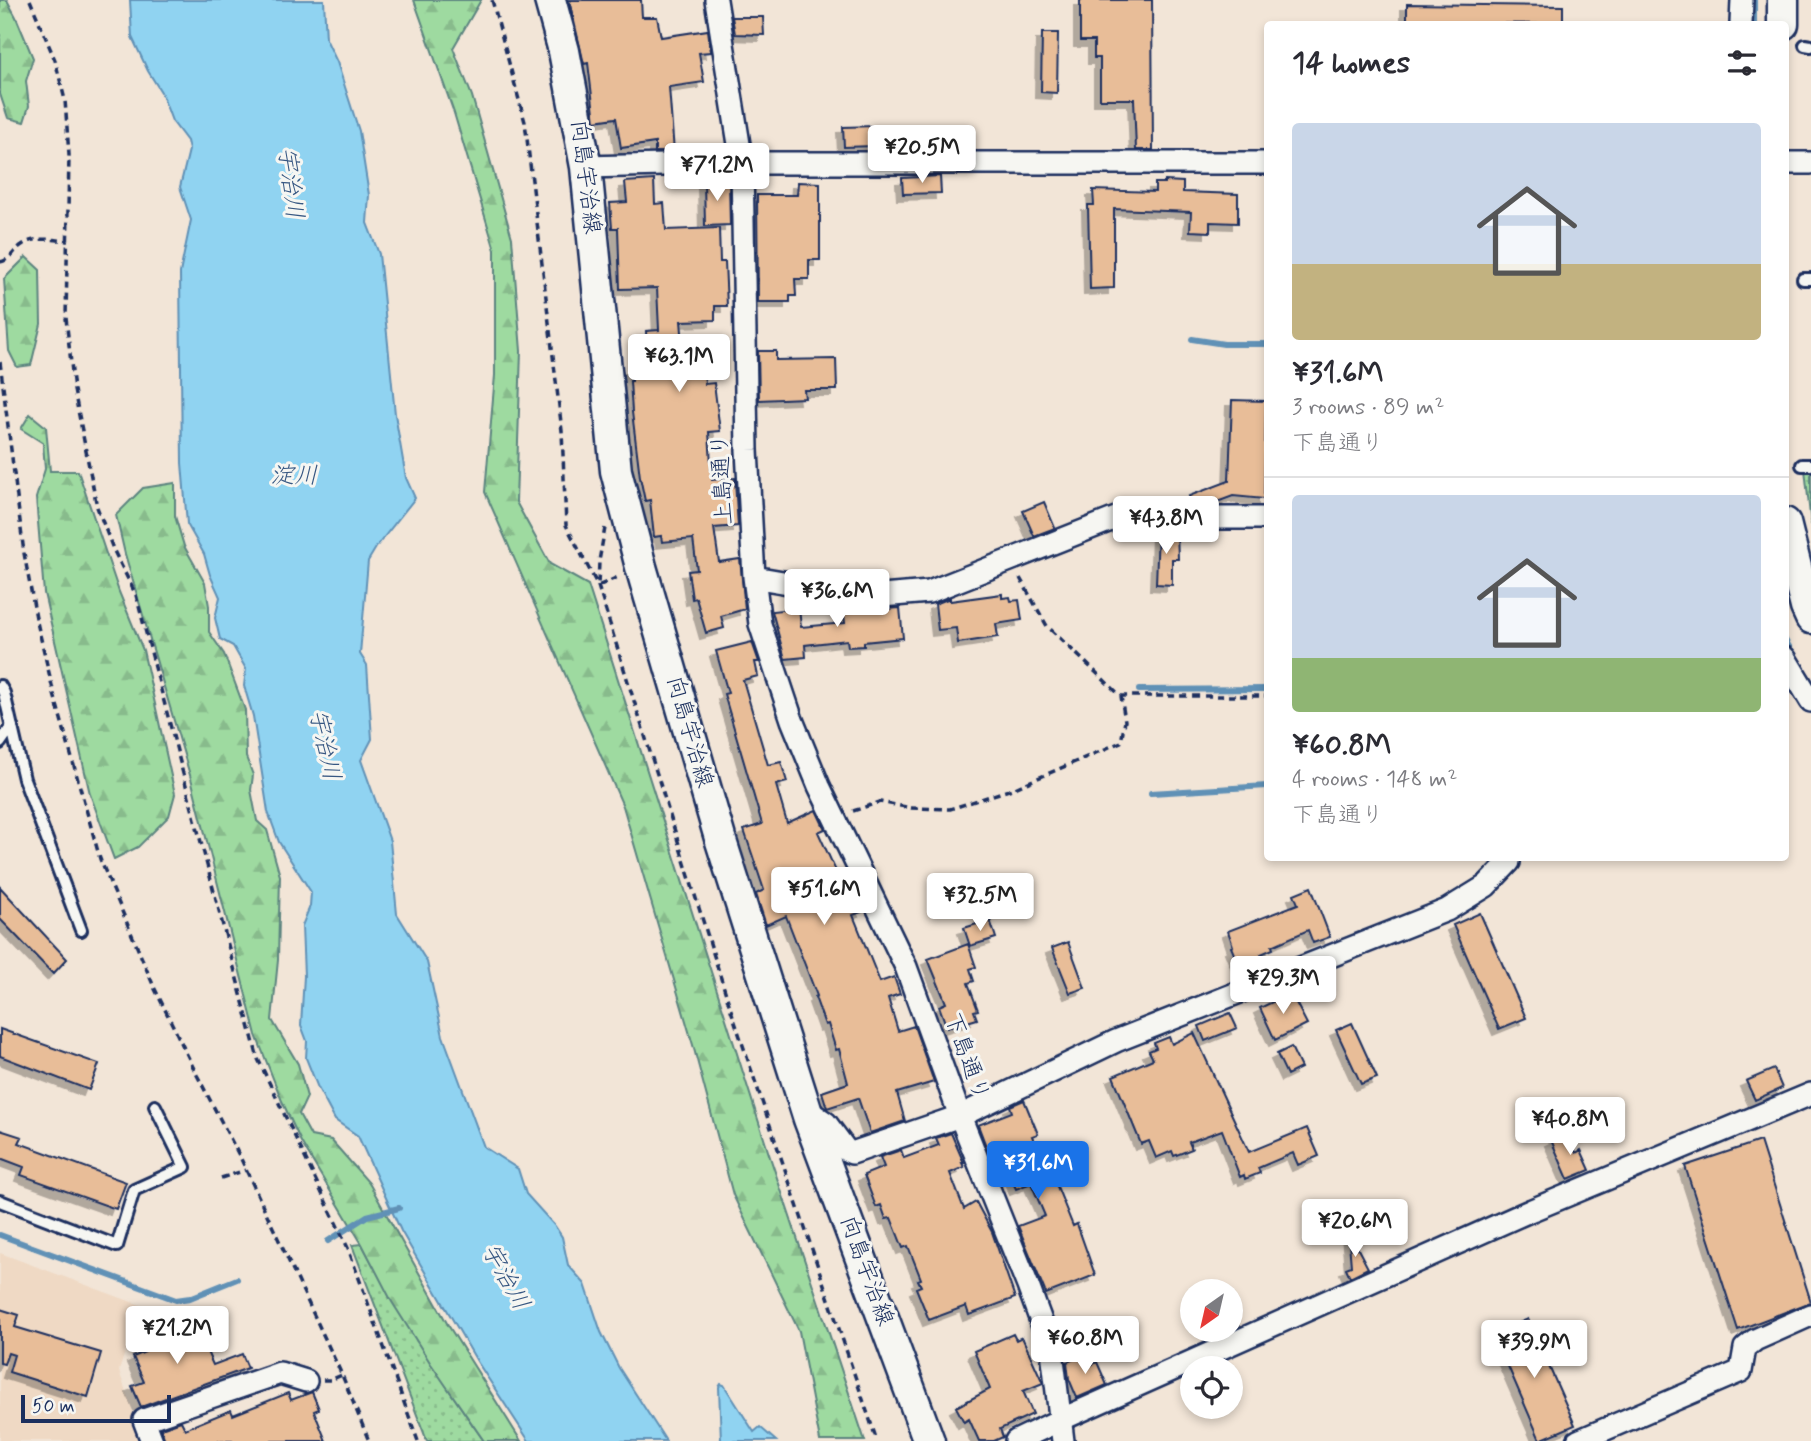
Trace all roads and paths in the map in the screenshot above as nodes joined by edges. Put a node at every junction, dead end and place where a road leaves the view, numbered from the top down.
1 (30, 0) edge
2 (492, 0) edge
3 (550, 0) edge
4 (716, 0) edge
5 (1742, 0) edge
6 (1783, 0) edge
7 (1741, 21) edge
8 (1783, 21) edge
9 (742, 163) junction
10 (1264, 163) edge
11 (1789, 163) edge
12 (1811, 163) edge
13 (586, 167) junction
14 (68, 241) junction
15 (0, 262) edge
16 (0, 362) edge
17 (1264, 518) edge
18 (1789, 539) edge
19 (1011, 560) junction
20 (754, 577) junction
21 (1811, 618) edge
22 (1789, 665) edge
23 (0, 686) edge
24 (1122, 696) junction
25 (1264, 696) edge
26 (1811, 701) edge
27 (12, 726) junction
28 (0, 743) edge
29 (834, 817) junction
30 (1509, 862) dead end
31 (81, 930) dead end
32 (1811, 1094) edge
33 (156, 1106) dead end
34 (807, 1110) junction
35 (960, 1116) junction
36 (246, 1170) junction
37 (220, 1178) dead end
38 (0, 1201) edge
39 (1811, 1315) edge
40 (306, 1381) dead end
41 (1060, 1420) junction
42 (152, 1441) edge
43 (369, 1441) edge
44 (418, 1441) edge
45 (877, 1441) edge
46 (929, 1441) edge
47 (1016, 1441) edge
48 (1063, 1441) edge
49 (1578, 1441) edge

1 - 14 path
2 - 45 path
3 - 13 main road, 向島宇治線
4 - 9 street, 上島通り
5 - 7 street
6 - 8 main road
9 - 10 street
9 - 13 street
9 - 20 street, 上島通り
11 - 12 street
13 - 34 main road, 向島宇治線
14 - 15 path
14 - 44 path
16 - 36 path
17 - 19 street
18 - 21 main road
19 - 20 street
19 - 24 path
20 - 29 street, 上島通り
22 - 26 street
23 - 27 lane
24 - 25 path
24 - 29 path
27 - 28 lane
27 - 31 lane
29 - 35 street, 下島通り
30 - 35 street
32 - 41 street
33 - 38 lane
34 - 35 street
34 - 46 main road, 向島宇治線
35 - 41 street, 下島通り
36 - 37 path
36 - 43 path
39 - 49 street
40 - 42 street
41 - 47 street
41 - 48 street, 下島通り

